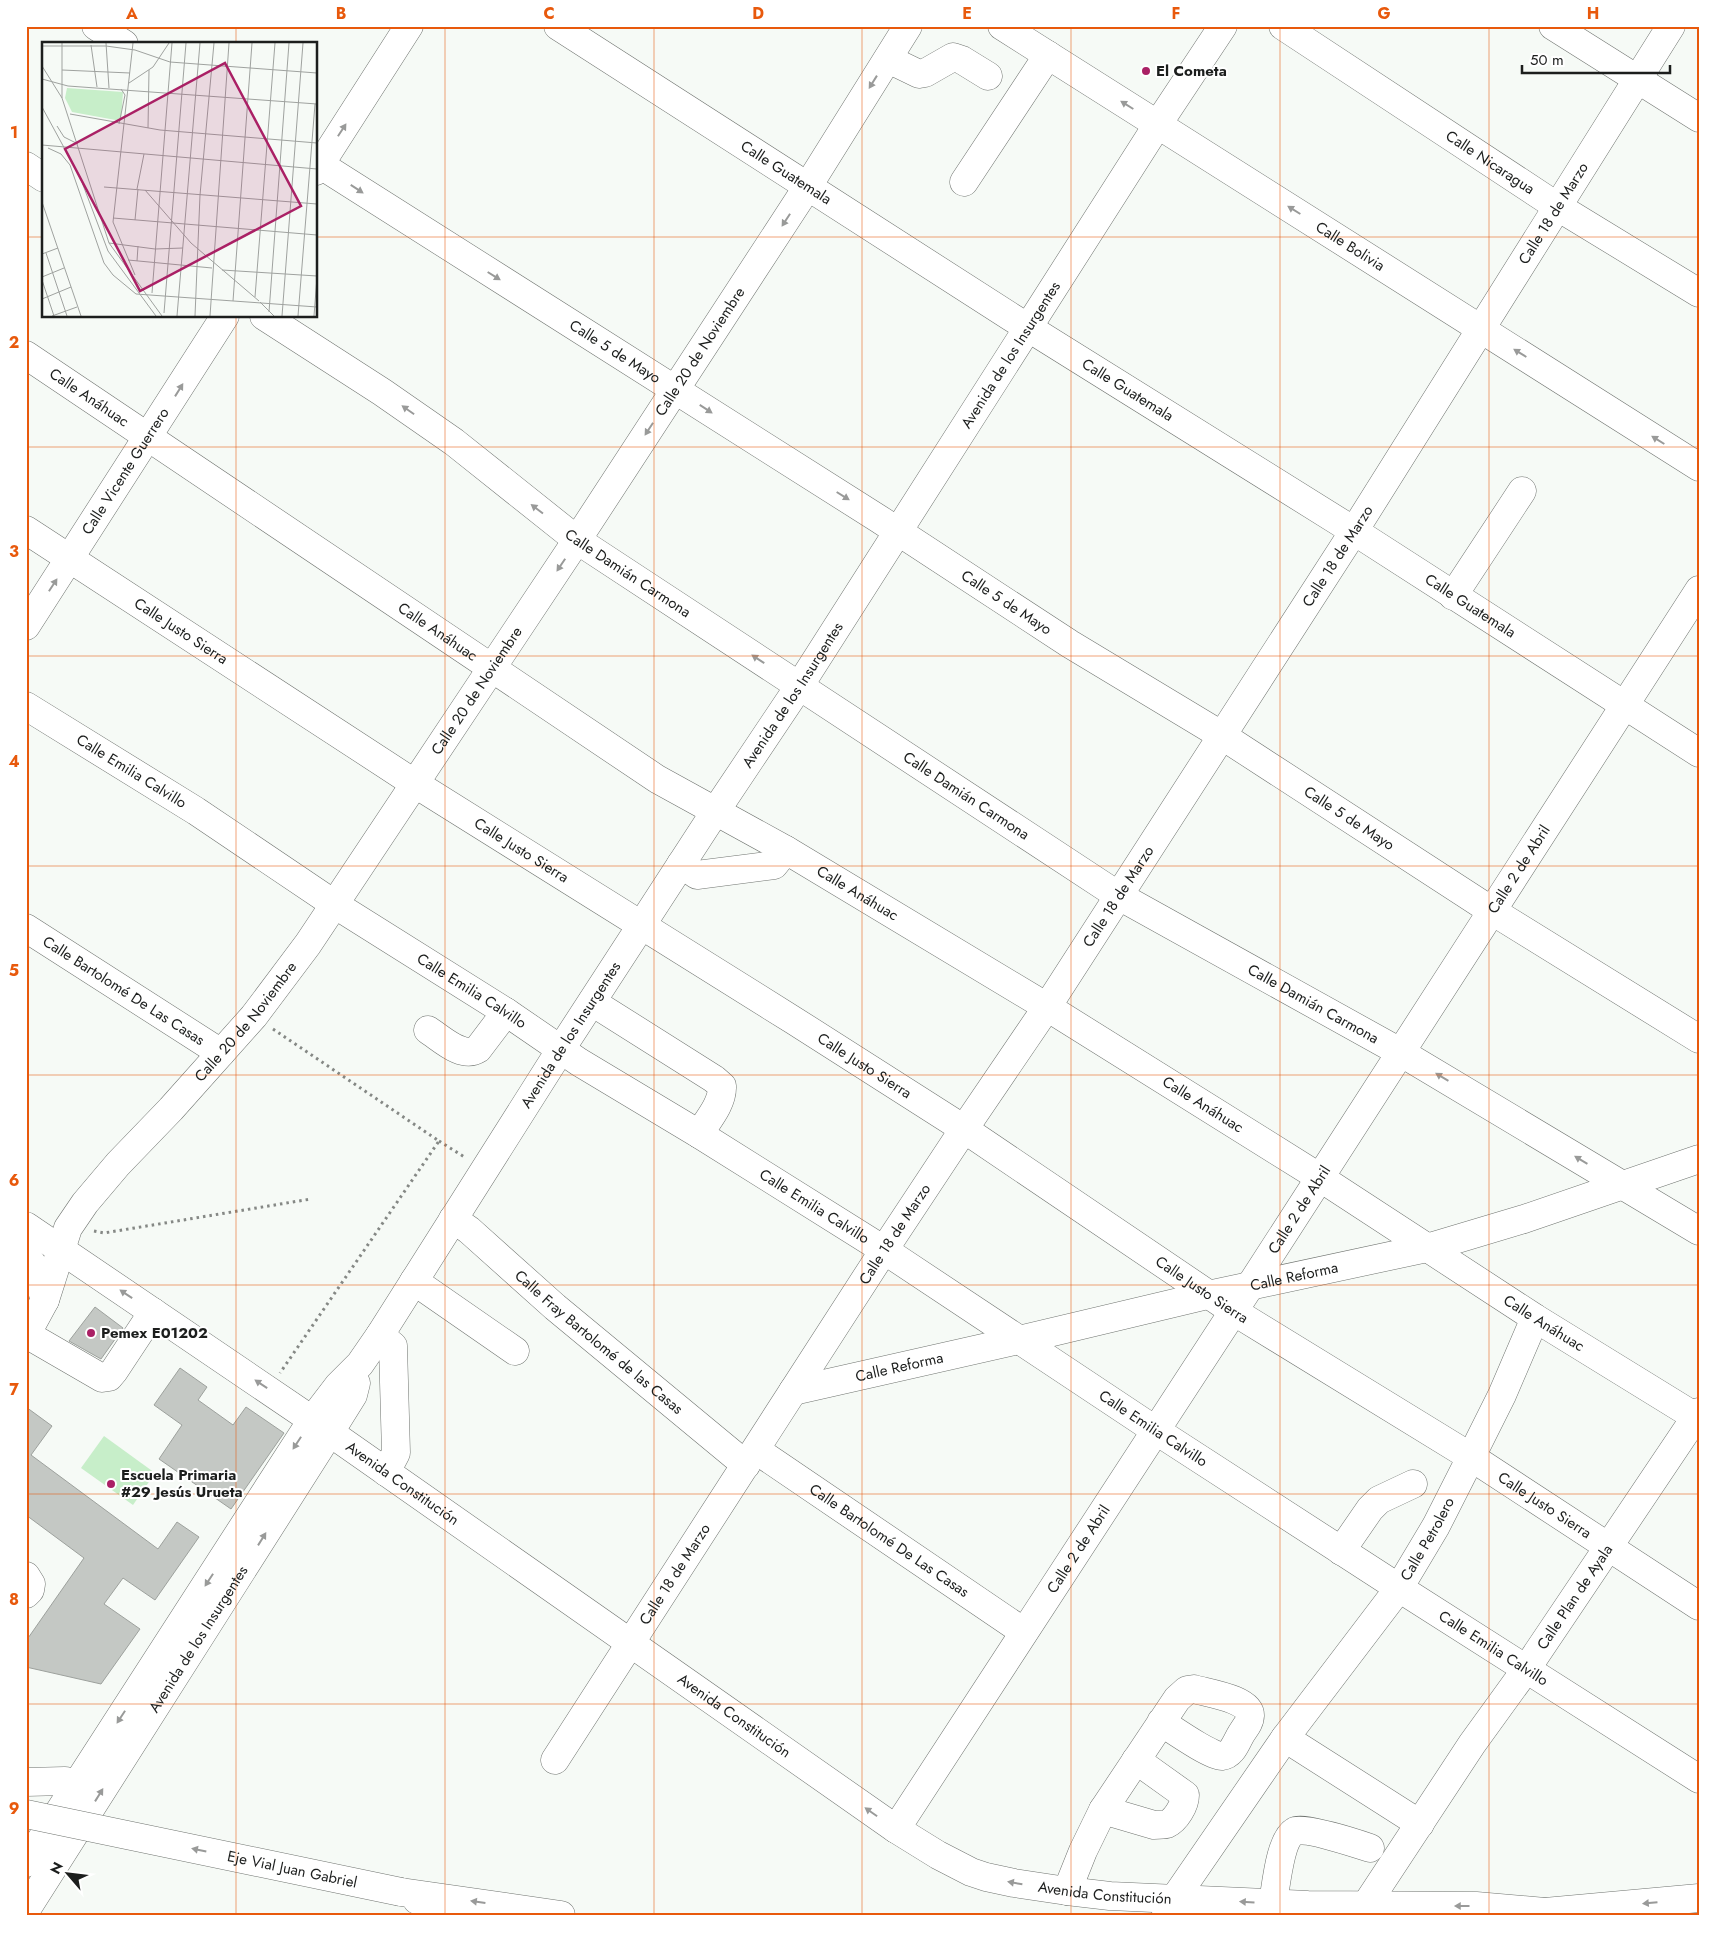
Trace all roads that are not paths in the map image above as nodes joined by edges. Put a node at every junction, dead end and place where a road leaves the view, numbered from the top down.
1 (96, 26) edge
2 (409, 26) edge
3 (558, 26) edge
4 (908, 26) edge
5 (1002, 26) edge
6 (1223, 26) edge
7 (1283, 26) edge
8 (1552, 26) edge
9 (1671, 26) edge
10 (121, 42) edge
11 (1048, 55) junction
12 (888, 58) junction
13 (988, 76) dead end
14 (1637, 80) junction
15 (1699, 118) edge
16 (1158, 124) junction
17 (26, 166) edge
18 (318, 166) edge
19 (42, 177) edge
20 (964, 182) dead end
21 (808, 186) junction
22 (1558, 207) junction
23 (1699, 293) edge
24 (224, 318) edge
25 (267, 318) edge
26 (1029, 328) junction
27 (1481, 328) junction
28 (26, 355) edge
29 (675, 389) junction
30 (148, 438) junction
31 (1699, 466) edge
32 (1522, 491) dead end
33 (26, 530) edge
34 (1354, 531) junction
35 (898, 532) junction
36 (577, 540) junction
37 (70, 558) junction
38 (1699, 590) edge
39 (1453, 596) junction
40 (26, 626) edge
41 (492, 667) junction
42 (800, 685) junction
43 (26, 706) edge
44 (1625, 706) junction
45 (1221, 735) junction
46 (1699, 753) edge
47 (414, 782) junction
48 (715, 812) junction
49 (786, 850) junction
50 (681, 864) junction
51 (1119, 896) junction
52 (334, 904) junction
53 (1492, 911) junction
54 (642, 926) junction
55 (26, 928) edge
56 (592, 1002) junction
57 (1047, 1007) junction
58 (506, 1012) junction
59 (428, 1030) dead end
60 (1699, 1039) edge
61 (561, 1049) junction
62 (1400, 1052) junction
63 (221, 1053) junction
64 (964, 1129) junction
65 (699, 1134) junction
66 (1699, 1159) edge
67 (1319, 1177) junction
68 (1623, 1185) junction
69 (453, 1219) junction
70 (26, 1226) edge
71 (1699, 1231) edge
72 (64, 1239) junction
73 (1427, 1248) junction
74 (884, 1250) junction
75 (26, 1255) edge
76 (414, 1282) junction
77 (1250, 1286) junction
78 (1208, 1295) junction
79 (45, 1300) junction
80 (153, 1312) junction
81 (1233, 1312) junction
82 (1535, 1318) junction
83 (26, 1335) edge
84 (380, 1335) junction
85 (1019, 1340) junction
86 (515, 1351) dead end
87 (793, 1391) junction
88 (1698, 1416) edge
89 (321, 1426) junction
90 (1155, 1430) junction
91 (751, 1457) junction
92 (1471, 1458) junction
93 (386, 1472) junction
94 (1413, 1484) dead end
95 (1609, 1547) junction
96 (1341, 1551) junction
97 (26, 1576) edge
98 (1399, 1588) junction
99 (26, 1594) edge
100 (1699, 1606) edge
101 (1024, 1632) junction
102 (630, 1643) junction
103 (1527, 1668) junction
104 (1161, 1722) dead end
105 (1284, 1738) junction
106 (555, 1760) dead end
107 (1136, 1760) junction
108 (1699, 1779) edge
109 (26, 1782) edge
110 (78, 1784) junction
111 (1104, 1810) junction
112 (26, 1814) edge
113 (1420, 1824) junction
114 (896, 1829) junction
115 (1370, 1848) dead end
116 (28, 1858) edge
117 (1067, 1891) junction
118 (401, 1892) junction
119 (1699, 1898) edge
120 (1273, 1903) junction
121 (1366, 1905) junction
122 (1168, 1906) edge
123 (26, 1910) edge
124 (1541, 1914) edge
125 (458, 1915) edge
126 (560, 1915) edge

1 - 10 street
18 -> 2 street
3 - 21 street, Calle Guatemala
4 - 12 street, Calle 20 de Noviembre
5 - 11 street, Calle Bolivia
6 - 16 street, Avenida de los Insurgentes
7 - 22 street, Calle Nicaragua
8 - 14 street
9 - 14 street, Calle 18 de Marzo
16 -> 11 street, Calle Bolivia
11 - 20 street
12 - 13 street
12 -> 21 street, Calle 20 de Noviembre
14 - 15 street
14 - 22 street, Calle 18 de Marzo
16 - 26 street, Avenida de los Insurgentes
27 -> 16 street, Calle Bolivia
17 - 19 street
18 -> 29 street, Calle 5 de Mayo
21 - 26 street, Calle Guatemala
21 -> 29 street, Calle 20 de Noviembre
22 - 23 street, Calle Nicaragua
22 - 27 street, Calle 18 de Marzo
30 -> 24 street, Calle Vicente Guerrero
36 -> 25 street, Calle Damián Carmona
26 - 34 street, Calle Guatemala
26 - 35 street, Avenida de los Insurgentes
31 -> 27 street, Calle Bolivia
27 - 34 street, Calle 18 de Marzo
28 - 30 street, Calle Anáhuac
29 -> 35 street, Calle 5 de Mayo
29 -> 36 street, Calle 20 de Noviembre
30 - 37 street, Calle Vicente Guerrero
30 - 41 street, Calle Anáhuac
32 - 39 street
33 - 37 street, Calle Justo Sierra
34 - 39 street, Calle Guatemala
34 - 45 street, Calle 18 de Marzo
35 - 42 street, Avenida de los Insurgentes
35 - 45 street, Calle 5 de Mayo
36 -> 41 street, Calle 20 de Noviembre
42 -> 36 street, Calle Damián Carmona
40 -> 37 street, Calle Vicente Guerrero
37 - 47 street, Calle Justo Sierra
38 - 44 street, Calle 2 de Abril
39 - 44 street, Calle Guatemala
41 - 47 street, Calle 20 de Noviembre
41 - 48 street, Calle Anáhuac
42 - 48 street, Avenida de los Insurgentes
42 - 51 street, Calle Damián Carmona
43 - 52 street, Calle Emilia Calvillo
44 - 46 street, Calle Guatemala
44 - 53 street, Calle 2 de Abril
45 - 51 street, Calle 18 de Marzo
45 - 53 street, Calle 5 de Mayo
47 - 52 street, Calle 20 de Noviembre
47 - 54 street, Calle Justo Sierra
48 - 49 street, Calle Anáhuac
48 - 50 street, Avenida de los Insurgentes
49 - 50 street
49 - 57 street, Calle Anáhuac
50 - 54 street, Avenida de los Insurgentes
51 - 57 street, Calle 18 de Marzo
51 - 62 street, Calle Damián Carmona
52 - 58 street, Calle Emilia Calvillo
52 - 63 street, Calle 20 de Noviembre
53 - 60 street, Calle 5 de Mayo
53 - 62 street, Calle 2 de Abril
54 - 56 street, Avenida de los Insurgentes
54 - 64 street, Calle Justo Sierra
55 - 63 street, Calle Bartolomé De Las Casas
56 - 61 street, Avenida de los Insurgentes
56 - 65 street
57 - 64 street, Calle 18 de Marzo
57 - 67 street, Calle Anáhuac
58 - 59 street
58 - 61 street, Calle Emilia Calvillo
61 - 65 street, Calle Emilia Calvillo
61 - 69 street, Avenida de los Insurgentes
62 - 67 street, Calle 2 de Abril
68 -> 62 street, Calle Damián Carmona
63 - 72 street, Calle 20 de Noviembre
64 - 74 street, Calle 18 de Marzo
64 - 78 street, Calle Justo Sierra
65 - 74 street, Calle Emilia Calvillo
66 - 68 street, Calle Reforma
67 - 73 street, Calle Anáhuac
67 - 77 street, Calle 2 de Abril
68 - 71 street, Calle Damián Carmona
68 - 73 street, Calle Reforma
69 - 76 street, Avenida de los Insurgentes
69 - 91 street, Calle Fray Bartolomé de las Casas
70 - 72 street, Avenida Constitución
72 - 79 street, Calle 20 de Noviembre
80 -> 72 street, Avenida Constitución
73 - 77 street, Calle Reforma
73 - 82 street, Calle Anáhuac
74 - 85 street, Calle Emilia Calvillo
74 - 87 street, Calle 18 de Marzo
75 - 79 street
76 - 84 street, Avenida de los Insurgentes
76 - 86 street
77 - 78 street, Calle Reforma
77 - 81 street, Calle 2 de Abril
78 - 81 street, Calle Justo Sierra
78 - 85 street, Calle Reforma
79 - 83 street, Calle 20 de Noviembre
80 - 83 street
89 -> 80 street, Avenida Constitución
81 - 90 street, Calle 2 de Abril
81 - 92 street, Calle Justo Sierra
82 - 88 street, Calle Anáhuac
82 - 92 street, Calle Petrolero
84 - 89 street, Avenida de los Insurgentes
84 - 93 street
85 - 87 street, Calle Reforma
85 - 90 street, Calle Emilia Calvillo
87 - 91 street, Calle 18 de Marzo
88 - 95 street, Calle Plan de Ayala
89 - 93 street, Avenida Constitución
89 -> 110 street, Avenida de los Insurgentes
123 -> 89 street, Avenida de los Insurgentes
90 - 96 street, Calle Emilia Calvillo
90 - 101 street, Calle 2 de Abril
91 - 101 street, Calle Bartolomé De Las Casas
91 - 102 street, Calle 18 de Marzo
92 - 95 street, Calle Justo Sierra
92 - 98 street, Calle Petrolero
93 - 102 street, Avenida Constitución
94 - 96 street
95 - 100 street, Calle Justo Sierra
95 - 103 street, Calle Plan de Ayala
96 - 98 street, Calle Emilia Calvillo
97 - 99 street
98 - 103 street, Calle Emilia Calvillo
98 - 105 street, Calle Petrolero
101 - 114 street, Calle 2 de Abril
102 - 106 street, Calle 18 de Marzo
114 -> 102 street, Avenida Constitución
103 - 108 street, Calle Emilia Calvillo
103 - 113 street, Calle Plan de Ayala
104 - 107 street
105 - 113 street
105 - 122 street, Calle Petrolero
107 - 111 street
107 - 111 street
109 - 110 street
110 - 116 street, Avenida de los Insurgentes
111 - 117 street
118 -> 112 street, Eje Vial Juan Gabriel, bridge
113 - 121 street, Calle Plan de Ayala
117 -> 114 street, Avenida Constitución
115 - 120 street
117 - 122 street, Avenida Constitución
118 - 125 street
126 -> 118 street, Eje Vial Juan Gabriel
119 -> 124 street
120 - 121 street, Avenida Constitución
120 -> 122 street, Avenida Constitución
124 -> 121 street, Avenida Constitución

